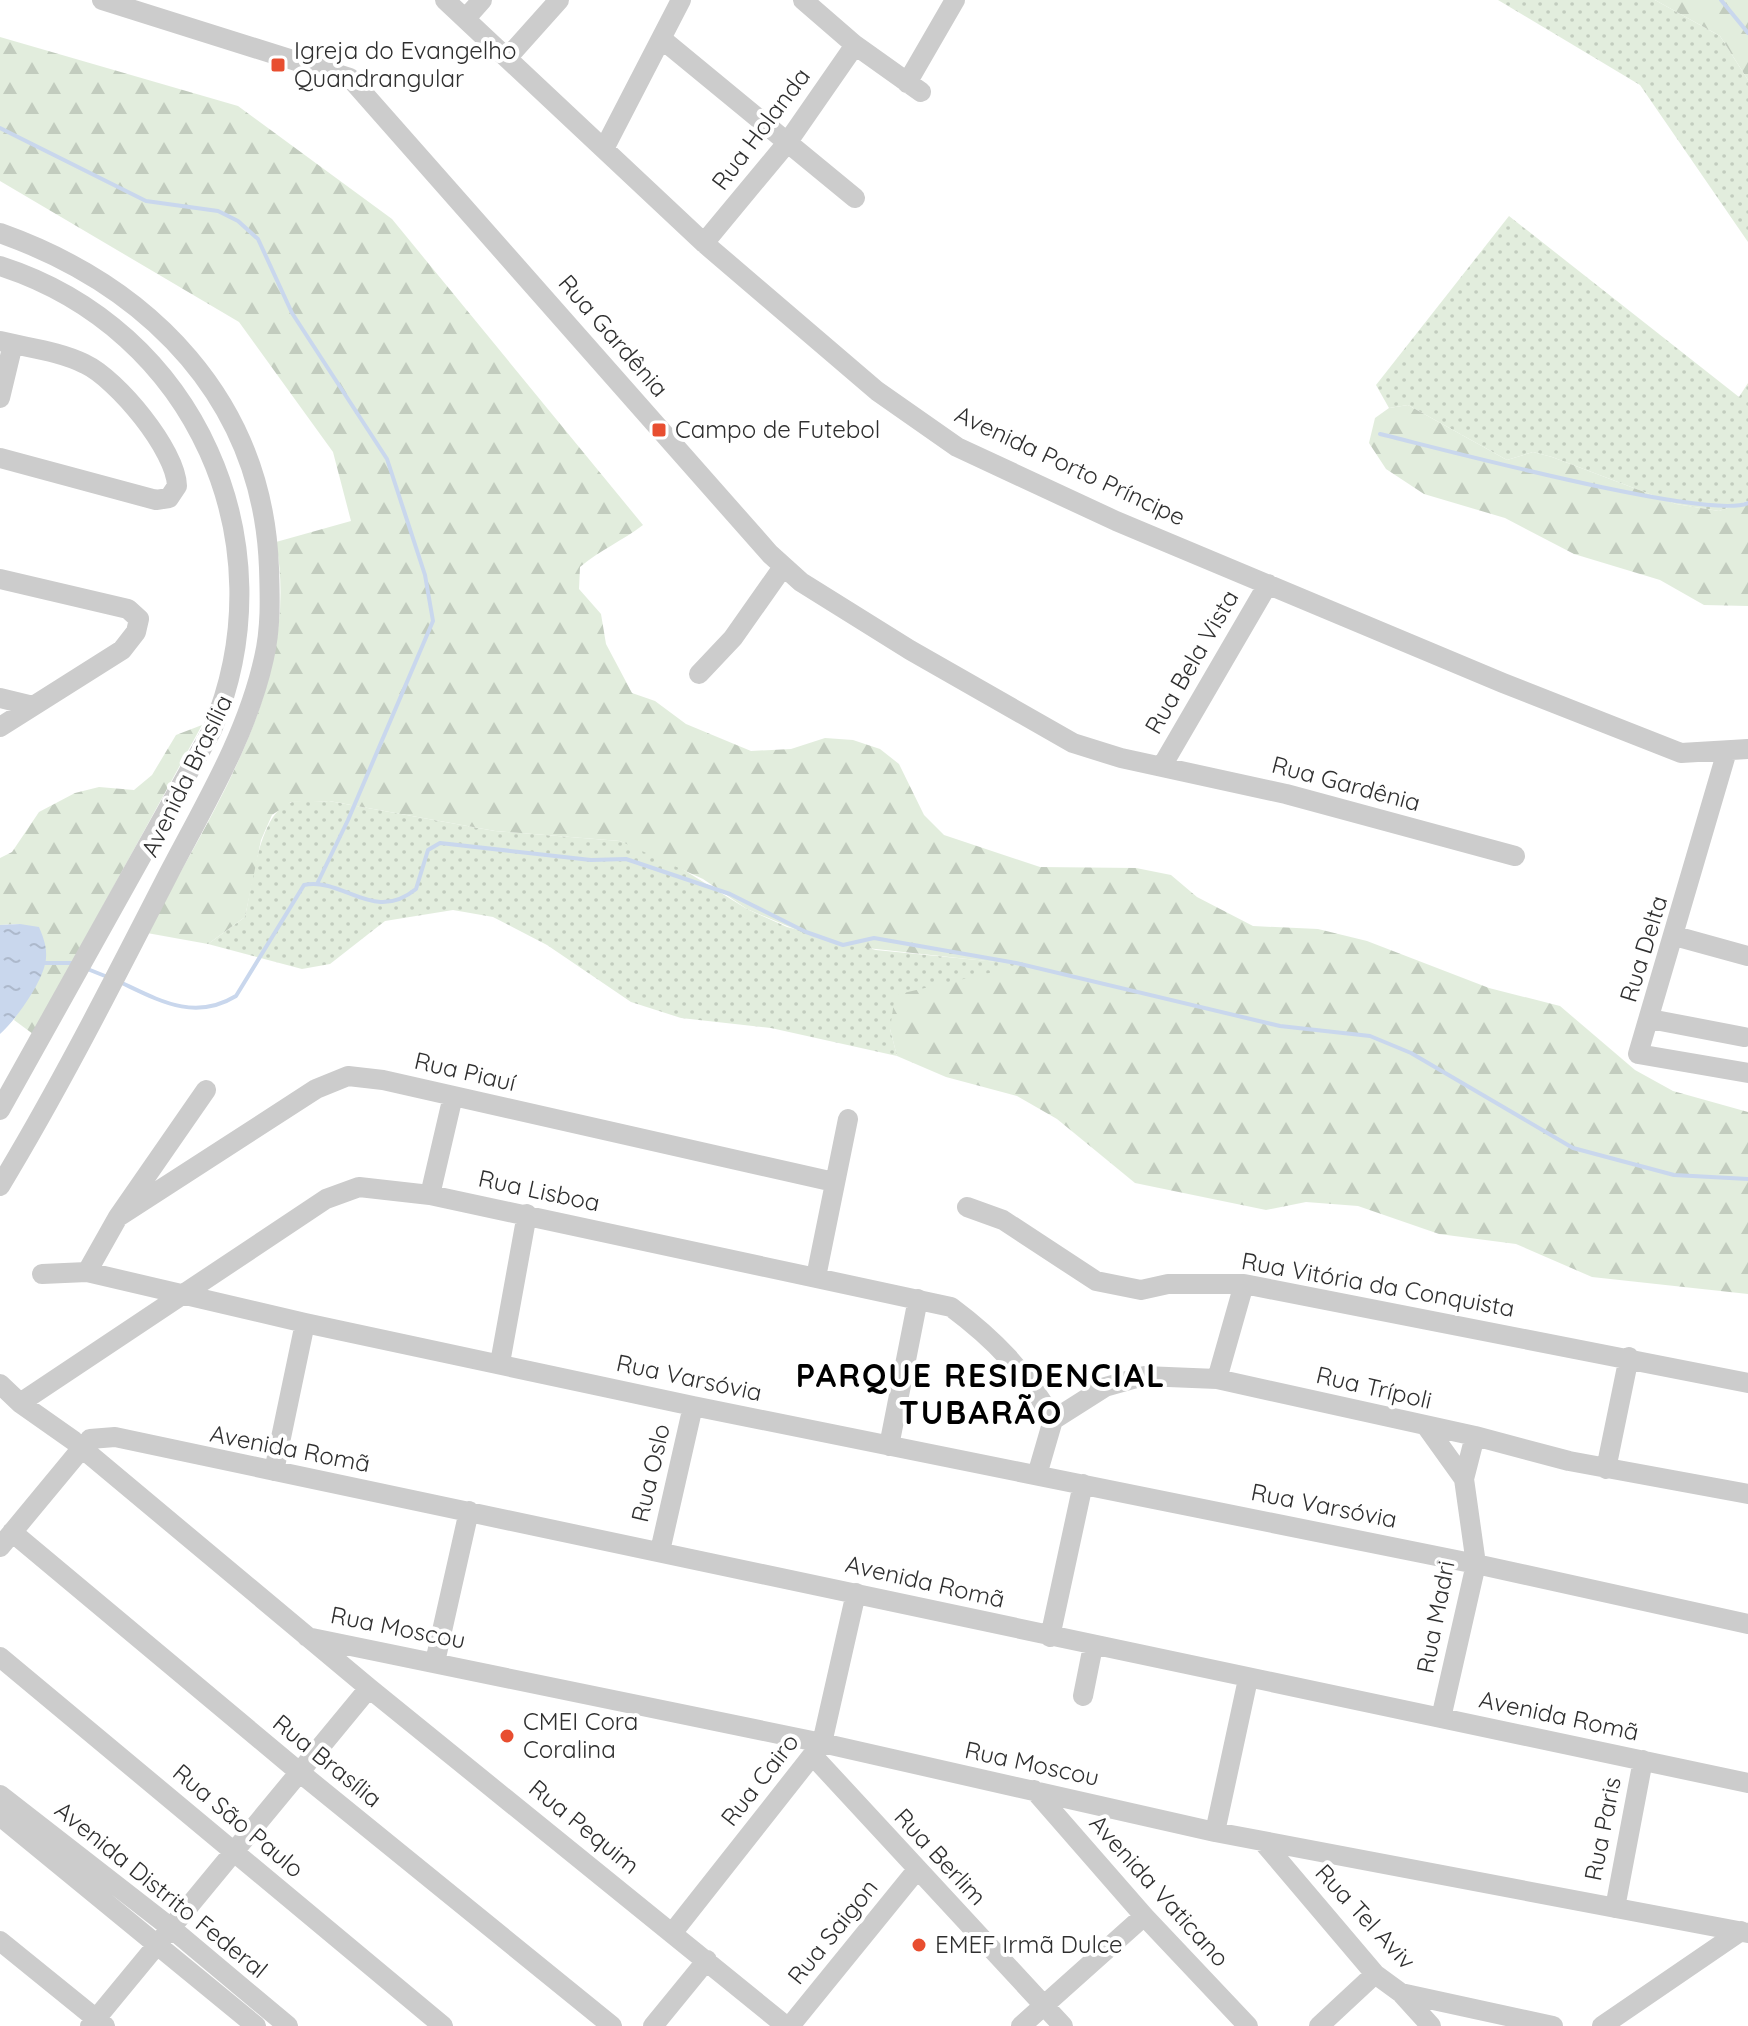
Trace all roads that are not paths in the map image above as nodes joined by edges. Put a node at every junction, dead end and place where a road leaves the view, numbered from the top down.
1 (102, 0) edge
2 (445, 0) edge
3 (482, 0) edge
4 (559, 0) edge
5 (681, 0) edge
6 (803, 0) edge
7 (955, 0) edge
8 (466, 18) junction
9 (663, 40) junction
10 (855, 45) junction
11 (508, 57) junction
12 (787, 143) junction
13 (605, 147) junction
14 (855, 198) dead end
15 (0, 233) edge
16 (704, 243) junction
17 (0, 266) edge
18 (6, 342) edge
19 (0, 398) edge
20 (0, 458) edge
21 (783, 567) junction
22 (0, 579) edge
23 (1268, 584) junction
24 (699, 674) dead end
25 (0, 698) edge
26 (33, 706) junction
27 (0, 727) edge
28 (1748, 749) edge
29 (1727, 751) junction
30 (1162, 766) junction
31 (1515, 856) dead end
32 (1675, 936) junction
33 (1748, 956) edge
34 (1650, 1019) junction
35 (1744, 1037) dead end
36 (1748, 1073) edge
37 (206, 1090) dead end
38 (453, 1096) junction
39 (0, 1110) edge
40 (848, 1119) dead end
41 (834, 1182) junction
42 (0, 1186) edge
43 (430, 1195) junction
44 (967, 1207) dead end
45 (527, 1214) junction
46 (118, 1217) junction
47 (87, 1272) junction
48 (42, 1274) dead end
49 (816, 1277) junction
50 (1244, 1284) junction
51 (180, 1294) junction
52 (918, 1299) junction
53 (305, 1323) junction
54 (1629, 1357) junction
55 (500, 1363) junction
56 (1217, 1379) junction
57 (1748, 1383) edge
58 (0, 1384) edge
59 (20, 1403) junction
60 (693, 1406) junction
61 (1053, 1420) junction
62 (1426, 1426) junction
63 (1475, 1436) junction
64 (889, 1446) junction
65 (83, 1447) junction
66 (1606, 1469) junction
67 (274, 1471) junction
68 (1037, 1475) junction
69 (1464, 1479) junction
70 (1083, 1484) junction
71 (1748, 1494) edge
72 (469, 1511) junction
73 (6, 1539) edge
74 (660, 1551) junction
75 (1476, 1564) junction
76 (856, 1593) junction
77 (1748, 1624) edge
78 (307, 1637) junction
79 (1050, 1637) junction
80 (1093, 1646) junction
81 (0, 1657) edge
82 (435, 1662) junction
83 (1248, 1679) junction
84 (369, 1688) junction
85 (1083, 1696) dead end
86 (1441, 1718) junction
87 (818, 1750) junction
88 (1643, 1760) junction
89 (298, 1771) junction
90 (1748, 1783) edge
91 (1034, 1790) junction
92 (0, 1795) edge
93 (0, 1816) edge
94 (1215, 1832) junction
95 (1263, 1842) junction
96 (232, 1850) junction
97 (916, 1871) junction
98 (1615, 1908) junction
99 (1144, 1916) junction
100 (171, 1928) junction
101 (673, 1932) junction
102 (1745, 1932) edge
103 (0, 1941) edge
104 (158, 1945) junction
105 (707, 1960) junction
106 (1375, 1974) junction
107 (1401, 1993) junction
108 (1043, 2005) junction
109 (97, 2024) edge
110 (256, 2026) edge
111 (288, 2026) edge
112 (443, 2026) edge
113 (612, 2026) edge
114 (653, 2026) edge
115 (788, 2026) edge
116 (1021, 2026) edge
117 (1063, 2026) edge
118 (1248, 2026) edge
119 (1319, 2026) edge
120 (1431, 2026) edge
121 (1553, 2026) edge
122 (1602, 2026) edge

1 - 21 street, Rua Gardênia
2 - 8 street, Avenida Porto Príncipe
3 - 8 street
4 - 11 street
5 - 9 street
6 - 10 street
7 - 10 street
8 - 11 street, Avenida Porto Príncipe
9 - 12 street
9 - 13 street
10 - 12 street, Rua Holanda
11 - 13 street, Avenida Porto Príncipe
12 - 14 street
12 - 16 street, Rua Holanda
13 - 16 street, Avenida Porto Príncipe
15 - 42 street, Avenida Brasília
16 - 23 street, Avenida Porto Príncipe
17 - 39 street, Avenida Brasília
18 - 19 street
18 - 20 street
21 - 24 street
21 - 30 street, Rua Gardênia
22 - 26 street
23 - 29 street, Avenida Porto Príncipe
23 - 30 street, Rua Bela Vista
25 - 26 street
26 - 27 street
28 - 29 street, Avenida Porto Príncipe
29 - 32 street, Rua Delta
30 - 31 street, Rua Gardênia
32 - 33 street
32 - 34 street, Rua Delta
34 - 35 street
34 - 36 street, Rua Delta
37 - 46 street
38 - 41 street, Rua Piauí
38 - 43 street
38 - 46 street, Rua Piauí
40 - 41 street
41 - 49 street
43 - 45 street, Rua Lisboa
43 - 51 street, Rua Lisboa
44 - 50 street, Rua Vitória da Conquista
45 - 49 street, Rua Lisboa
45 - 55 street
46 - 47 street
47 - 48 street, Rua Varsóvia
47 - 51 street, Rua Varsóvia
49 - 52 street, Rua Lisboa
50 - 54 street, Rua Vitória da Conquista
50 - 56 street
51 - 53 street, Rua Varsóvia
51 - 59 street, Rua Lisboa
52 - 61 street, Rua Lisboa
52 - 64 street
53 - 55 street, Rua Varsóvia
53 - 67 street
54 - 57 street, Rua Vitória da Conquista
54 - 66 street
55 - 60 street, Rua Varsóvia
56 - 61 street, Rua Trípoli
56 - 62 street, Rua Trípoli
58 - 59 street, Rua Pequim
59 - 65 street, Rua Pequim
60 - 64 street, Rua Varsóvia
60 - 74 street, Rua Oslo
61 - 68 street
62 - 63 street, Rua Trípoli
62 - 69 street, Rua Madri
63 - 66 street, Rua Trípoli
63 - 69 street, Rua Madri
64 - 68 street, Rua Varsóvia
65 - 67 street, Avenida Romã
65 - 73 street
65 - 78 street, Rua Pequim
66 - 71 street, Rua Trípoli
67 - 72 street, Avenida Romã
68 - 70 street, Rua Varsóvia
69 - 75 street, Rua Madri
70 - 75 street, Rua Varsóvia
70 - 79 street
72 - 74 street, Avenida Romã
72 - 82 street
73 - 89 street, Rua Brasília
74 - 76 street, Avenida Romã
75 - 77 street, Rua Varsóvia
75 - 86 street, Rua Madri
76 - 79 street, Avenida Romã
76 - 87 street, Rua Cairo
78 - 82 street, Rua Moscou
78 - 84 street, Rua Pequim
79 - 80 street, Avenida Romã
80 - 83 street, Avenida Romã
80 - 85 street
81 - 96 street, Rua São Paulo
82 - 87 street, Rua Moscou
83 - 86 street, Avenida Romã
83 - 94 street
84 - 89 street
84 - 101 street, Rua Pequim
86 - 88 street, Avenida Romã
87 - 91 street, Rua Moscou
87 - 97 street, Rua Berlim
87 - 101 street, Rua Cairo
88 - 90 street, Avenida Romã
88 - 98 street, Rua Paris
89 - 96 street
89 - 113 street, Rua Brasília
91 - 94 street, Rua Moscou
91 - 99 street, Avenida Vaticano
92 - 100 street, Avenida Distrito Federal
93 - 104 street, Avenida Distrito Federal
94 - 95 street, Rua Moscou
95 - 98 street, Rua Moscou
95 - 106 street, Rua Tel Aviv
96 - 100 street
96 - 112 street, Rua São Paulo
97 - 108 street, Rua Berlim
97 - 115 street, Rua Saigon
98 - 102 street, Rua Moscou
99 - 108 street
99 - 118 street, Avenida Vaticano
100 - 104 street
100 - 111 street, Avenida Distrito Federal
101 - 105 street, Rua Pequim
102 - 122 street
103 - 109 street
104 - 109 street
104 - 110 street, Avenida Distrito Federal
105 - 114 street
105 - 115 street, Rua Pequim
106 - 107 street, Rua Tel Aviv
106 - 119 street
107 - 120 street, Rua Tel Aviv
107 - 121 street
108 - 116 street
108 - 117 street, Rua Berlim

